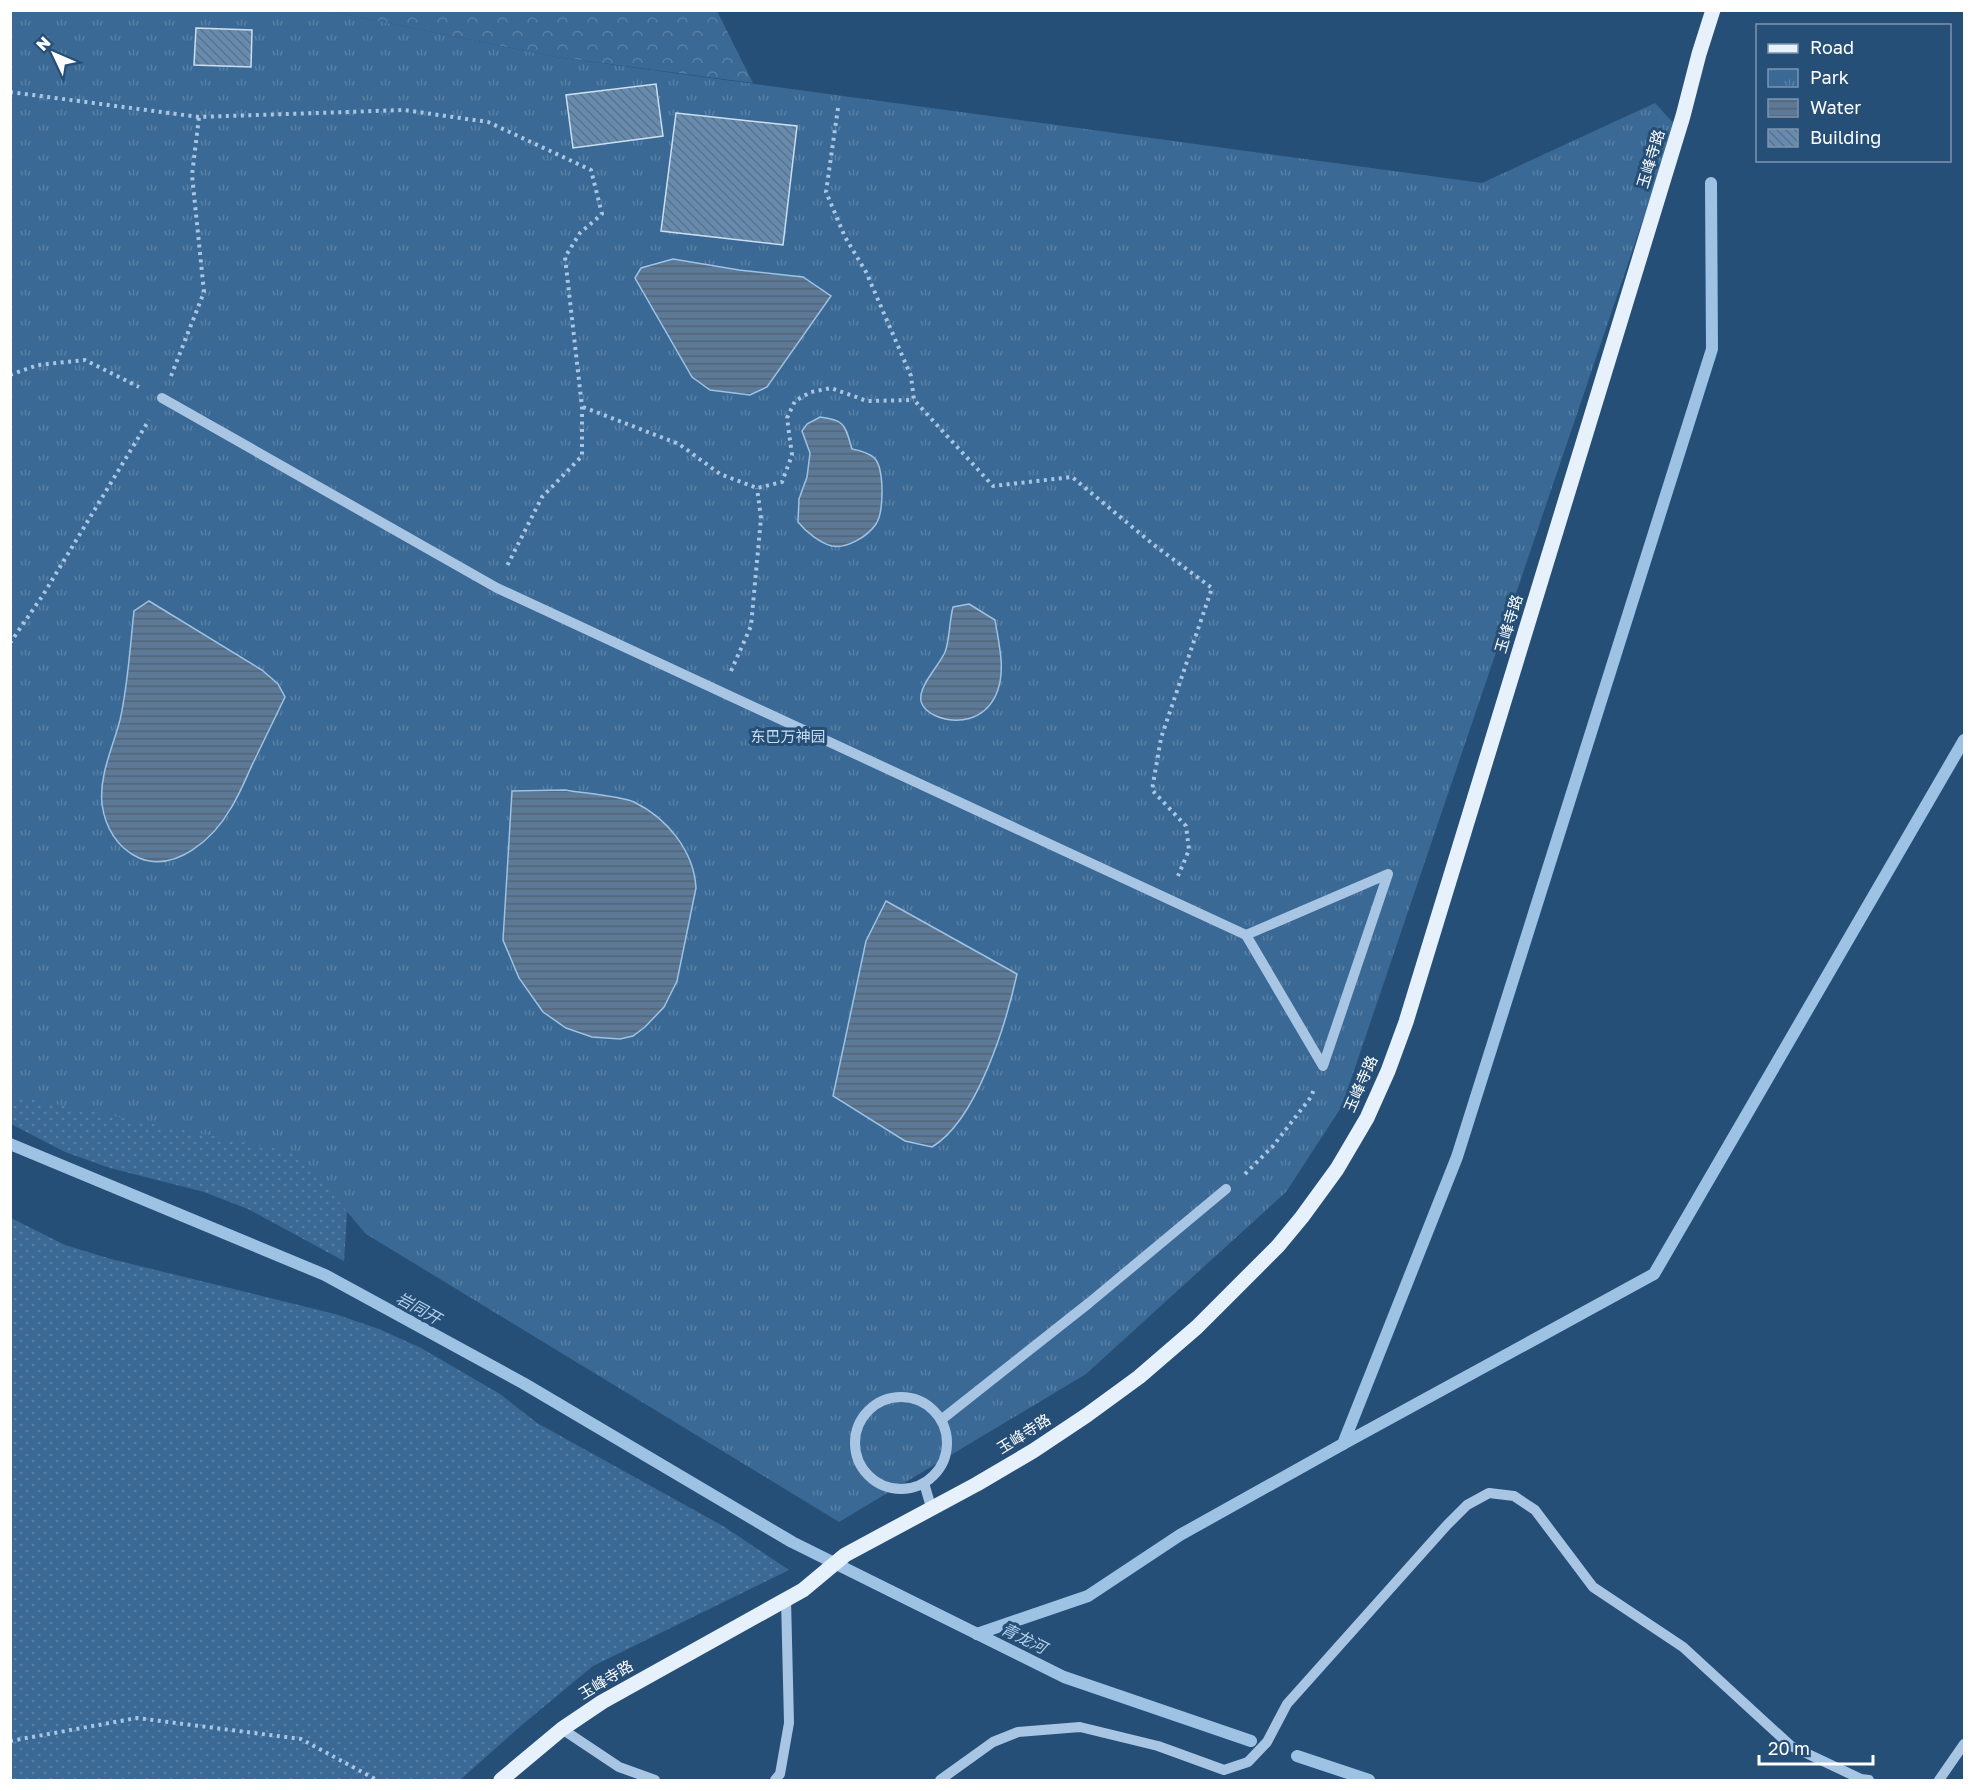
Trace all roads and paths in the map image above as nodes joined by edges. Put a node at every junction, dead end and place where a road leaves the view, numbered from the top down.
1 (1713, 10) edge
2 (10, 92) edge
3 (838, 108) dead end
4 (10, 375) edge
5 (162, 398) joint
6 (914, 400) junction
7 (582, 407) junction
8 (757, 488) junction
9 (497, 588) junction
10 (722, 693) junction
11 (1168, 899) junction
12 (1246, 935) junction
13 (1323, 1066) junction
14 (1226, 1189) joint
15 (941, 1420) junction
16 (924, 1483) junction
17 (932, 1507) junction
18 (786, 1599) junction
19 (562, 1730) junction
20 (10, 1741) edge
21 (1965, 1744) edge
22 (777, 1777) edge
23 (377, 1780) edge
24 (501, 1780) edge
25 (656, 1780) edge
26 (790, 1780) edge
27 (940, 1780) edge
28 (1869, 1780) edge
29 (1939, 1780) edge

1 - 17 main road, 玉峰寺路
2 - 7 path
3 - 6 path
4 - 5 path
5 - 9 street
6 - 8 path
6 - 11 path
7 - 8 path
7 - 9 path
8 - 10 path
9 - 10 street
10 - 11 street
11 - 12 street
12 - 13 street
12 - 13 street
13 - 14 path
14 - 15 street
15 - 16 street
15 - 16 street
16 - 17 street
17 - 18 main road, 玉峰寺路
18 - 19 main road, 玉峰寺路
18 - 22 street
19 - 24 main road, 玉峰寺路
19 - 25 street
20 - 23 path
21 - 29 street
22 - 26 street
27 - 28 street

